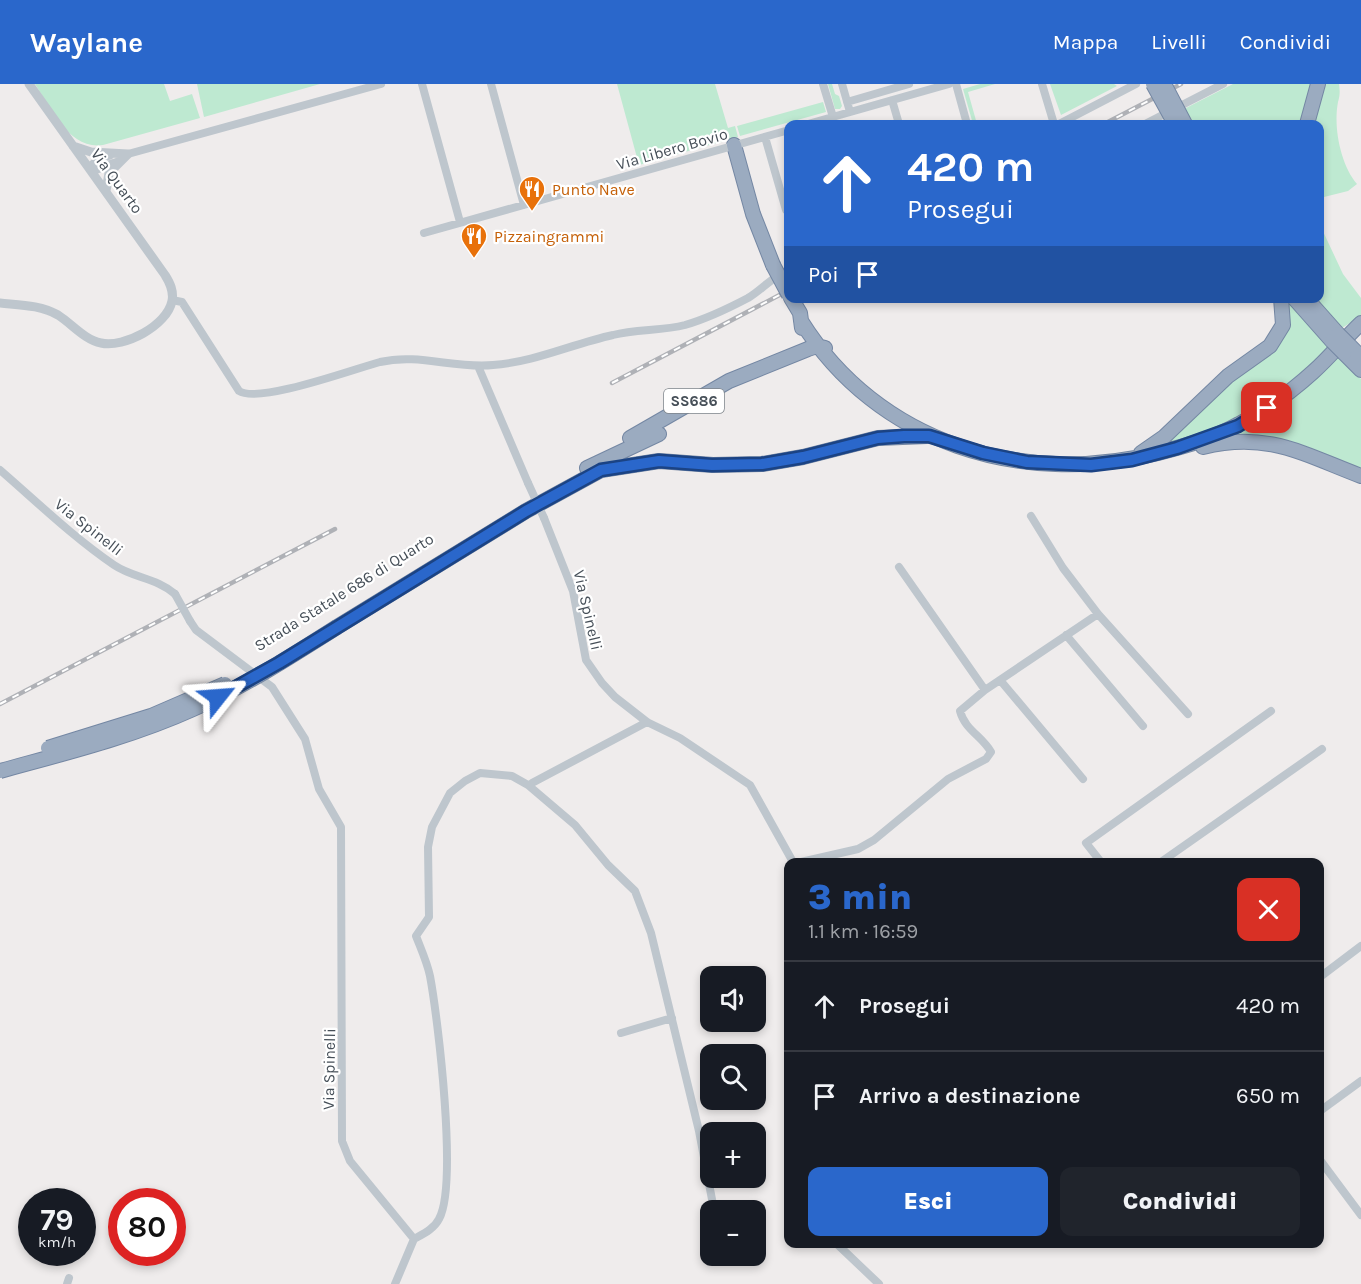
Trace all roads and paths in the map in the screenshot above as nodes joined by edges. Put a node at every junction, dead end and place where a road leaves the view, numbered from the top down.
1 (29, 84) edge
2 (381, 84) edge
3 (422, 84) edge
4 (490, 84) edge
5 (823, 84) edge
6 (842, 84) edge
7 (909, 84) edge
8 (946, 84) edge
9 (956, 84) edge
10 (1042, 84) edge
11 (1136, 84) edge
12 (1153, 84) edge
13 (1164, 84) edge
14 (1223, 84) edge
15 (1318, 84) edge
16 (892, 100) junction
17 (847, 102) junction
18 (850, 112) junction
19 (830, 120) edge
20 (898, 120) edge
21 (966, 120) edge
22 (1056, 120) edge
23 (1065, 120) edge
24 (1153, 120) edge
25 (1172, 120) edge
26 (1183, 120) edge
27 (1307, 120) edge
28 (784, 131) edge
29 (765, 136) junction
30 (734, 145) junction
31 (73, 146) junction
32 (122, 156) junction
33 (89, 168) junction
34 (106, 191) junction
35 (784, 203) edge
36 (524, 205) junction
37 (460, 222) junction
38 (424, 233) dead end
39 (784, 272) edge
40 (784, 286) edge
41 (172, 300) junction
42 (0, 303) edge
43 (793, 303) edge
44 (1281, 303) edge
45 (1299, 303) edge
46 (1310, 303) edge
47 (800, 317) junction
48 (1361, 323) edge
49 (1335, 338) junction
50 (823, 348) junction
51 (1347, 350) junction
52 (798, 352) junction
53 (1361, 357) edge
54 (478, 366) junction
55 (1361, 370) edge
56 (888, 408) junction
57 (659, 434) dead end
58 (929, 436) junction
59 (878, 438) junction
60 (952, 443) junction
61 (1177, 448) junction
62 (1132, 460) junction
63 (599, 467) junction
64 (0, 470) edge
65 (1361, 476) edge
66 (1031, 516) dead end
67 (899, 567) dead end
68 (1098, 614) junction
69 (334, 623) junction
70 (1066, 635) junction
71 (1000, 680) junction
72 (985, 690) junction
73 (1271, 711) dead end
74 (1188, 714) dead end
75 (647, 722) junction
76 (1143, 726) dead end
77 (1322, 749) dead end
78 (0, 761) edge
79 (0, 771) edge
80 (1083, 779) dead end
81 (530, 784) junction
82 (791, 858) edge
83 (819, 858) edge
84 (1098, 858) edge
85 (1167, 858) edge
86 (1361, 946) edge
87 (1324, 974) edge
88 (672, 1018) junction
89 (621, 1033) dead end
90 (1361, 1081) edge
91 (1324, 1107) edge
92 (1324, 1166) edge
93 (712, 1200) edge
94 (1361, 1215) edge
95 (414, 1239) junction
96 (841, 1248) edge
97 (395, 1284) edge
98 (879, 1284) edge

1 - 31 street, Via Quarto
2 - 32 street
3 - 37 street
4 - 36 street
5 - 19 street
6 - 17 street
7 - 17 street
8 - 16 street
9 - 21 street
10 - 22 street
11 - 23 street
12 - 25 highway, bridge
13 - 26 highway, bridge
14 - 24 street
15 - 27 highway
16 - 18 street
16 - 20 street
17 - 18 street
18 - 19 street
28 - 29 street, Via Libero Bovio
29 - 30 street, Via Libero Bovio
29 - 35 street
30 - 36 street, Via Libero Bovio
30 - 40 highway, SS686, bridge
31 - 32 street
31 - 33 street, Via Quarto
32 - 33 street
32 - 34 street
33 - 34 street, Via Quarto
34 - 41 street, Via Quarto
36 - 37 street, Via Libero Bovio
37 - 38 street, Via Libero Bovio
39 - 54 street
41 - 42 street
41 - 54 street
43 - 47 highway, SS686
44 - 62 highway
45 - 49 highway
46 - 49 highway
47 - 50 highway, SS686
47 - 52 highway
48 - 61 highway
49 - 51 highway, bridge
50 - 52 highway, SS686
50 - 56 highway, SS686
51 - 53 highway
51 - 55 highway
52 - 63 highway, SS686
54 - 75 street, Via Spinelli, bridge
56 - 58 highway, SS686
56 - 59 highway
56 - 60 highway, SS686
57 - 63 highway, Strada Statale 686 di Quarto / SS686
58 - 59 highway, SS686
58 - 60 highway, SS686
59 - 63 highway, SS686
60 - 62 highway, SS686
61 - 62 highway, SS686
61 - 65 highway
63 - 69 highway, Strada Statale 686 di Quarto / SS686
64 - 95 street, Via Spinelli, bridge
66 - 68 street
67 - 72 street
68 - 70 street
68 - 74 street
69 - 78 highway, Strada Statale 686 di Quarto / SS686, bridge
69 - 79 highway, Strada Statale 686 di Quarto / SS686, bridge
70 - 71 street
70 - 76 street
71 - 72 street
71 - 80 street
72 - 83 street
73 - 84 street
75 - 81 street
75 - 82 street, Via Spinelli
77 - 85 street
81 - 88 street
81 - 95 street
86 - 87 street
88 - 89 street
88 - 93 street
90 - 91 street
92 - 94 street
95 - 97 street
96 - 98 street

